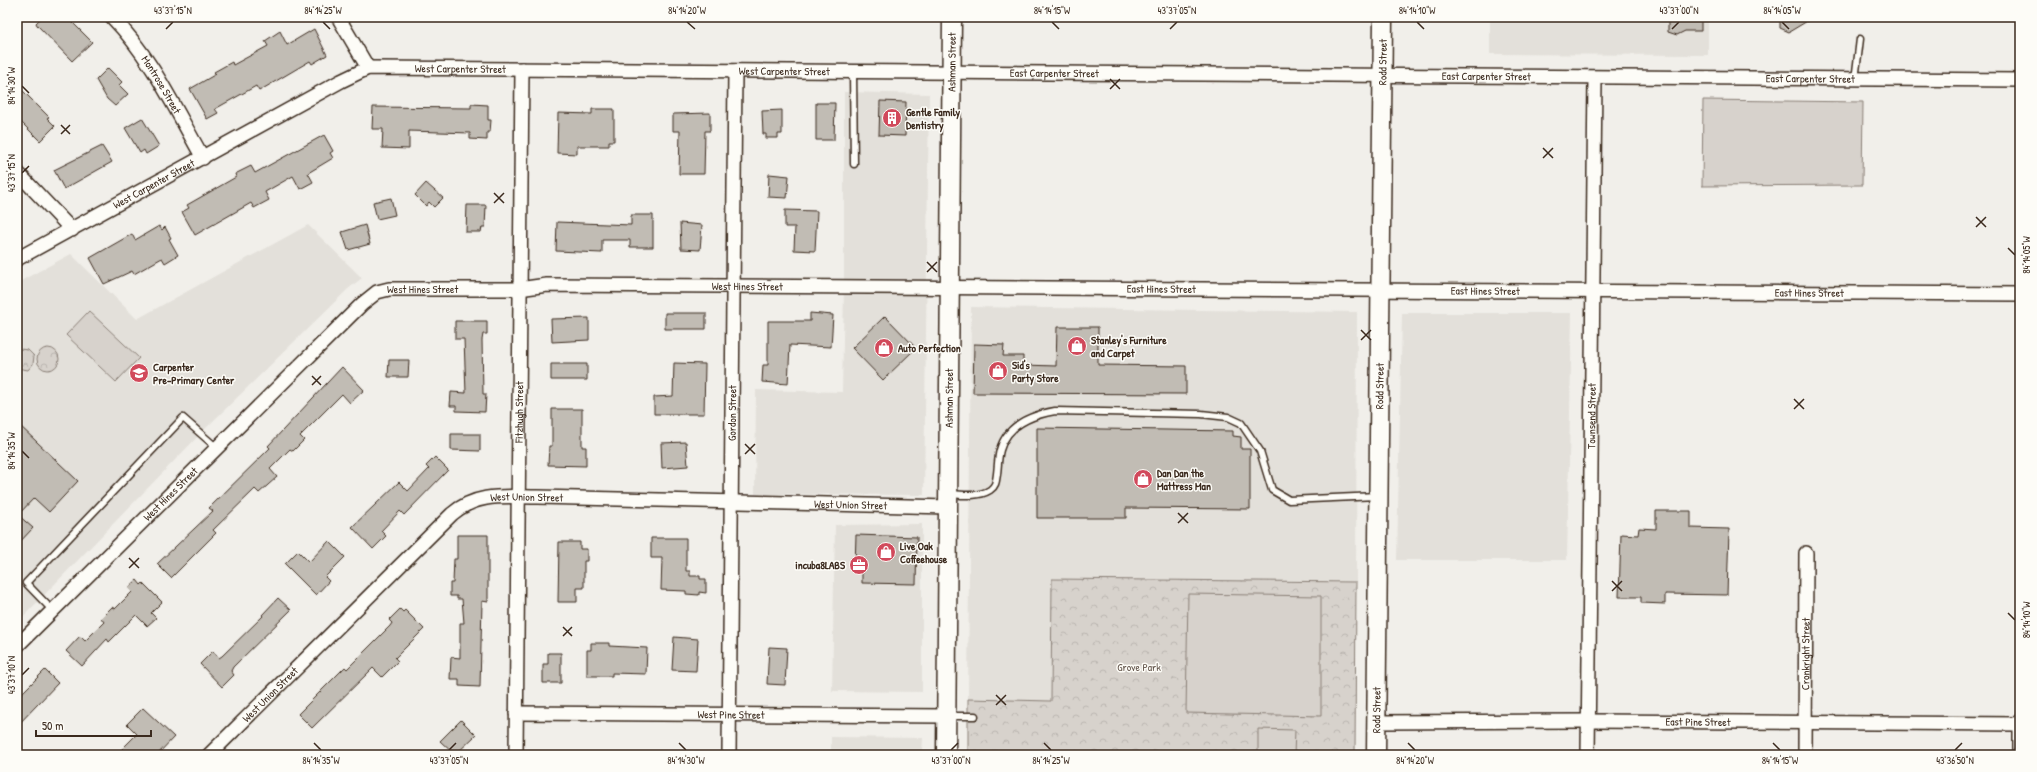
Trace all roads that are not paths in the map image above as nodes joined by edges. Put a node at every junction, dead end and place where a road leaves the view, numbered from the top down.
1 (112, 17) edge
2 (338, 17) edge
3 (952, 17) edge
4 (1383, 17) edge
5 (1860, 39) dead end
6 (368, 68) junction
7 (522, 69) junction
8 (735, 71) junction
9 (853, 72) junction
10 (952, 72) junction
11 (1382, 75) junction
12 (1595, 78) junction
13 (1854, 80) junction
14 (2020, 80) edge
15 (203, 158) junction
16 (854, 164) dead end
17 (17, 172) edge
18 (72, 230) junction
19 (17, 259) edge
20 (733, 286) junction
21 (950, 288) junction
22 (519, 289) junction
23 (1380, 291) junction
24 (1593, 292) junction
25 (2020, 294) edge
26 (217, 448) junction
27 (1378, 496) junction
28 (518, 497) junction
29 (731, 501) junction
30 (948, 501) junction
31 (1806, 553) dead end
32 (53, 611) junction
33 (17, 646) edge
34 (516, 713) junction
35 (729, 714) junction
36 (946, 716) junction
37 (976, 716) dead end
38 (2020, 720) edge
39 (1589, 721) junction
40 (1376, 722) junction
41 (1805, 723) junction
42 (2020, 724) edge
43 (209, 755) edge
44 (516, 755) edge
45 (729, 755) edge
46 (946, 755) edge
47 (1376, 755) edge
48 (1588, 755) edge
49 (1805, 755) edge
50 (2020, 755) edge

1 - 15 street, Montrose Street
2 - 6 street
3 - 10 street, Ashman Street
4 - 11 street, Rodd Street
5 - 13 lane
6 - 7 street, West Carpenter Street
6 - 15 street, West Carpenter Street
7 - 8 street, West Carpenter Street
7 - 22 street, Fitzhugh Street
8 - 9 street, West Carpenter Street
8 - 20 street, Gordon Street
9 - 10 street, West Carpenter Street
9 - 16 lane
10 - 11 street, East Carpenter Street
10 - 21 street, Ashman Street
11 - 12 street, East Carpenter Street
11 - 23 street, Rodd Street
12 - 13 street, East Carpenter Street
12 - 24 street, Townsend Street
13 - 14 street, East Carpenter Street
15 - 18 street, West Carpenter Street
17 - 18 street
18 - 19 street, West Carpenter Street
20 - 21 street, West Hines Street
20 - 22 street, West Hines Street
20 - 29 street, Gordon Street
21 - 23 street, East Hines Street
21 - 30 street, Ashman Street
22 - 26 street, West Hines Street
22 - 28 street, Fitzhugh Street
23 - 24 street, East Hines Street
23 - 27 street, Rodd Street
24 - 25 street, East Hines Street
24 - 39 street, Townsend Street
26 - 32 street, West Hines Street
26 - 32 lane
27 - 30 lane
27 - 40 street, Rodd Street
28 - 29 street, West Union Street
28 - 34 street, Fitzhugh Street
28 - 43 street, West Union Street
29 - 30 street, West Union Street
29 - 35 street, Gordon Street
30 - 36 street, Ashman Street
31 - 41 street, Cronkright Street
32 - 33 street, West Hines Street
34 - 35 street, West Pine Street
34 - 44 street, Fitzhugh Street
35 - 36 street, West Pine Street
35 - 45 street, Gordon Street
36 - 37 lane
36 - 46 street, Ashman Street
38 - 42 street
39 - 40 street, East Pine Street
39 - 41 street, East Pine Street
39 - 48 street, Townsend Street
40 - 47 street, Rodd Street
41 - 42 street, East Pine Street
41 - 49 street, Cronkright Street
42 - 50 street

